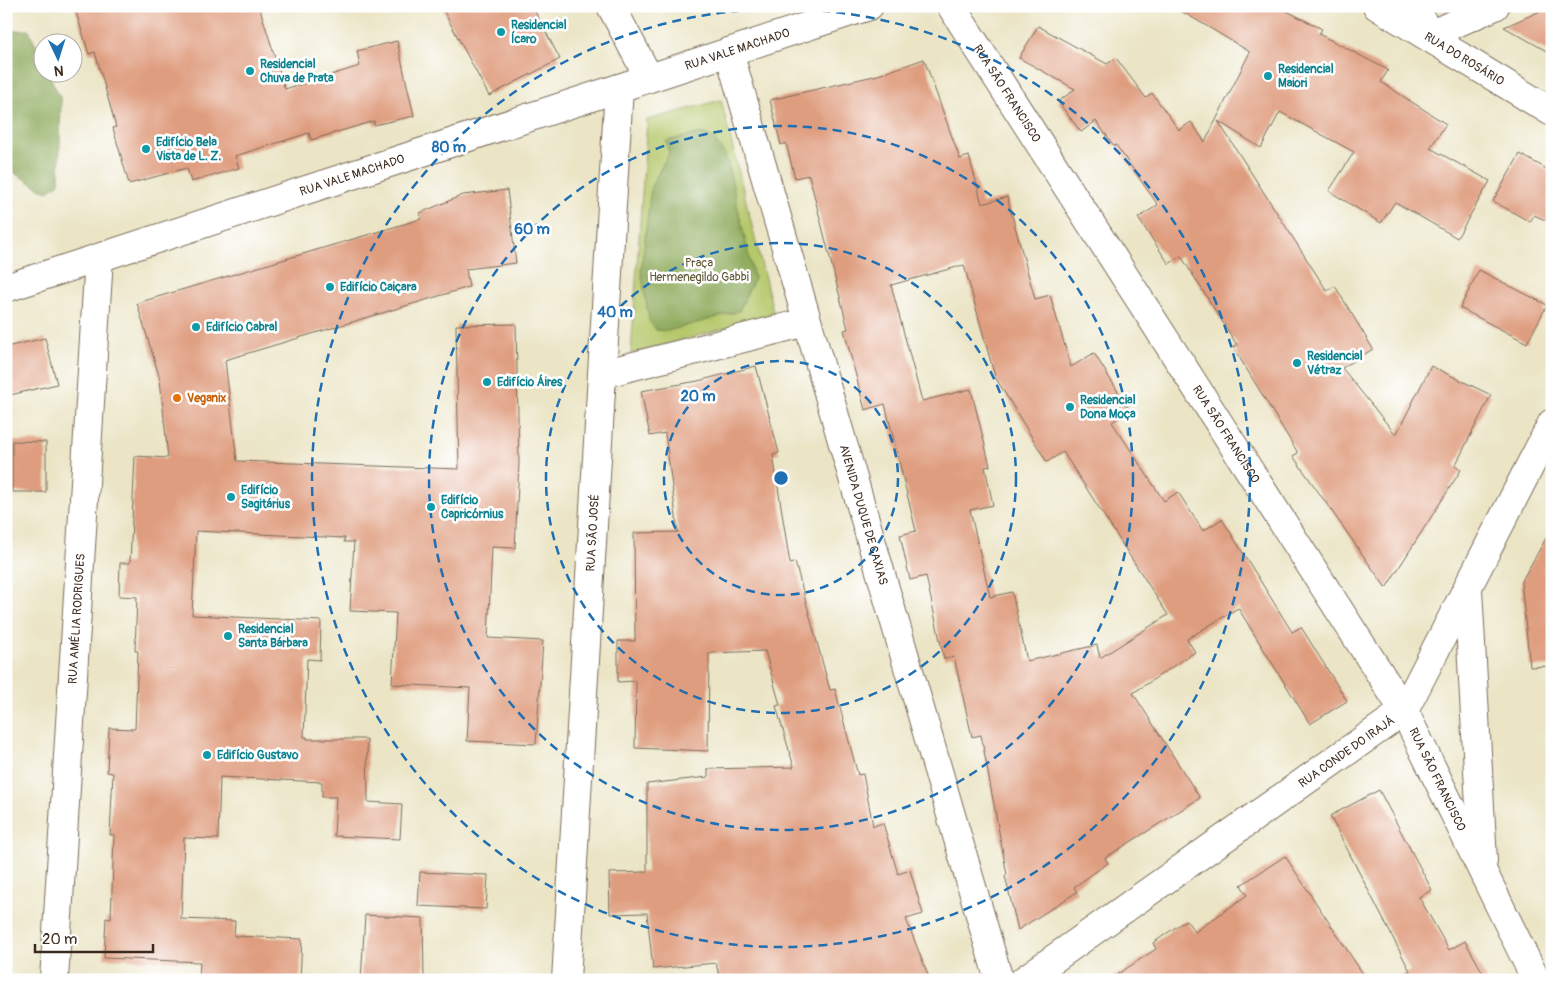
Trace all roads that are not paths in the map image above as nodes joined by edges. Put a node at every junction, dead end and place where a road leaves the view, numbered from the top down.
1 (611, 6) edge
2 (869, 6) edge
3 (951, 6) edge
4 (1377, 6) edge
5 (1417, 6) edge
6 (1495, 6) edge
7 (1427, 36) junction
8 (729, 52) junction
9 (649, 78) junction
10 (619, 88) junction
11 (1552, 112) edge
12 (98, 258) junction
13 (6, 288) edge
14 (807, 322) junction
15 (602, 374) junction
16 (1552, 424) edge
17 (1468, 587) junction
18 (1404, 711) junction
19 (1484, 872) junction
20 (54, 980) edge
21 (566, 980) edge
22 (999, 980) edge
23 (1024, 980) edge
24 (1536, 980) edge

1 - 9 street
2 - 8 street, RUA VALE MACHADO
3 - 18 street, RUA SÃO FRANCISCO
4 - 7 street, RUA DO ROSÁRIO
5 - 7 street
6 - 7 street
7 - 11 street, RUA DO ROSÁRIO
8 - 9 street, RUA VALE MACHADO
8 - 14 street, AVENIDA DUQUE DE CAXIAS
9 - 10 street, RUA VALE MACHADO
10 - 12 street, RUA VALE MACHADO
10 - 15 street, RUA SÃO JOSÉ
12 - 13 street, RUA VALE MACHADO
12 - 20 street, RUA AMÉLIA RODRIGUES
14 - 15 street
14 - 22 street, AVENIDA DUQUE DE CAXIAS
15 - 21 street, RUA SÃO JOSÉ
16 - 17 street, RUA CONDE DO IRAJÁ
17 - 18 street, RUA CONDE DO IRAJÁ
17 - 19 street, RUA SÃO FRANCISCO
18 - 19 street, RUA SÃO FRANCISCO
18 - 23 street, RUA CONDE DO IRAJÁ
19 - 24 street, RUA SÃO FRANCISCO

